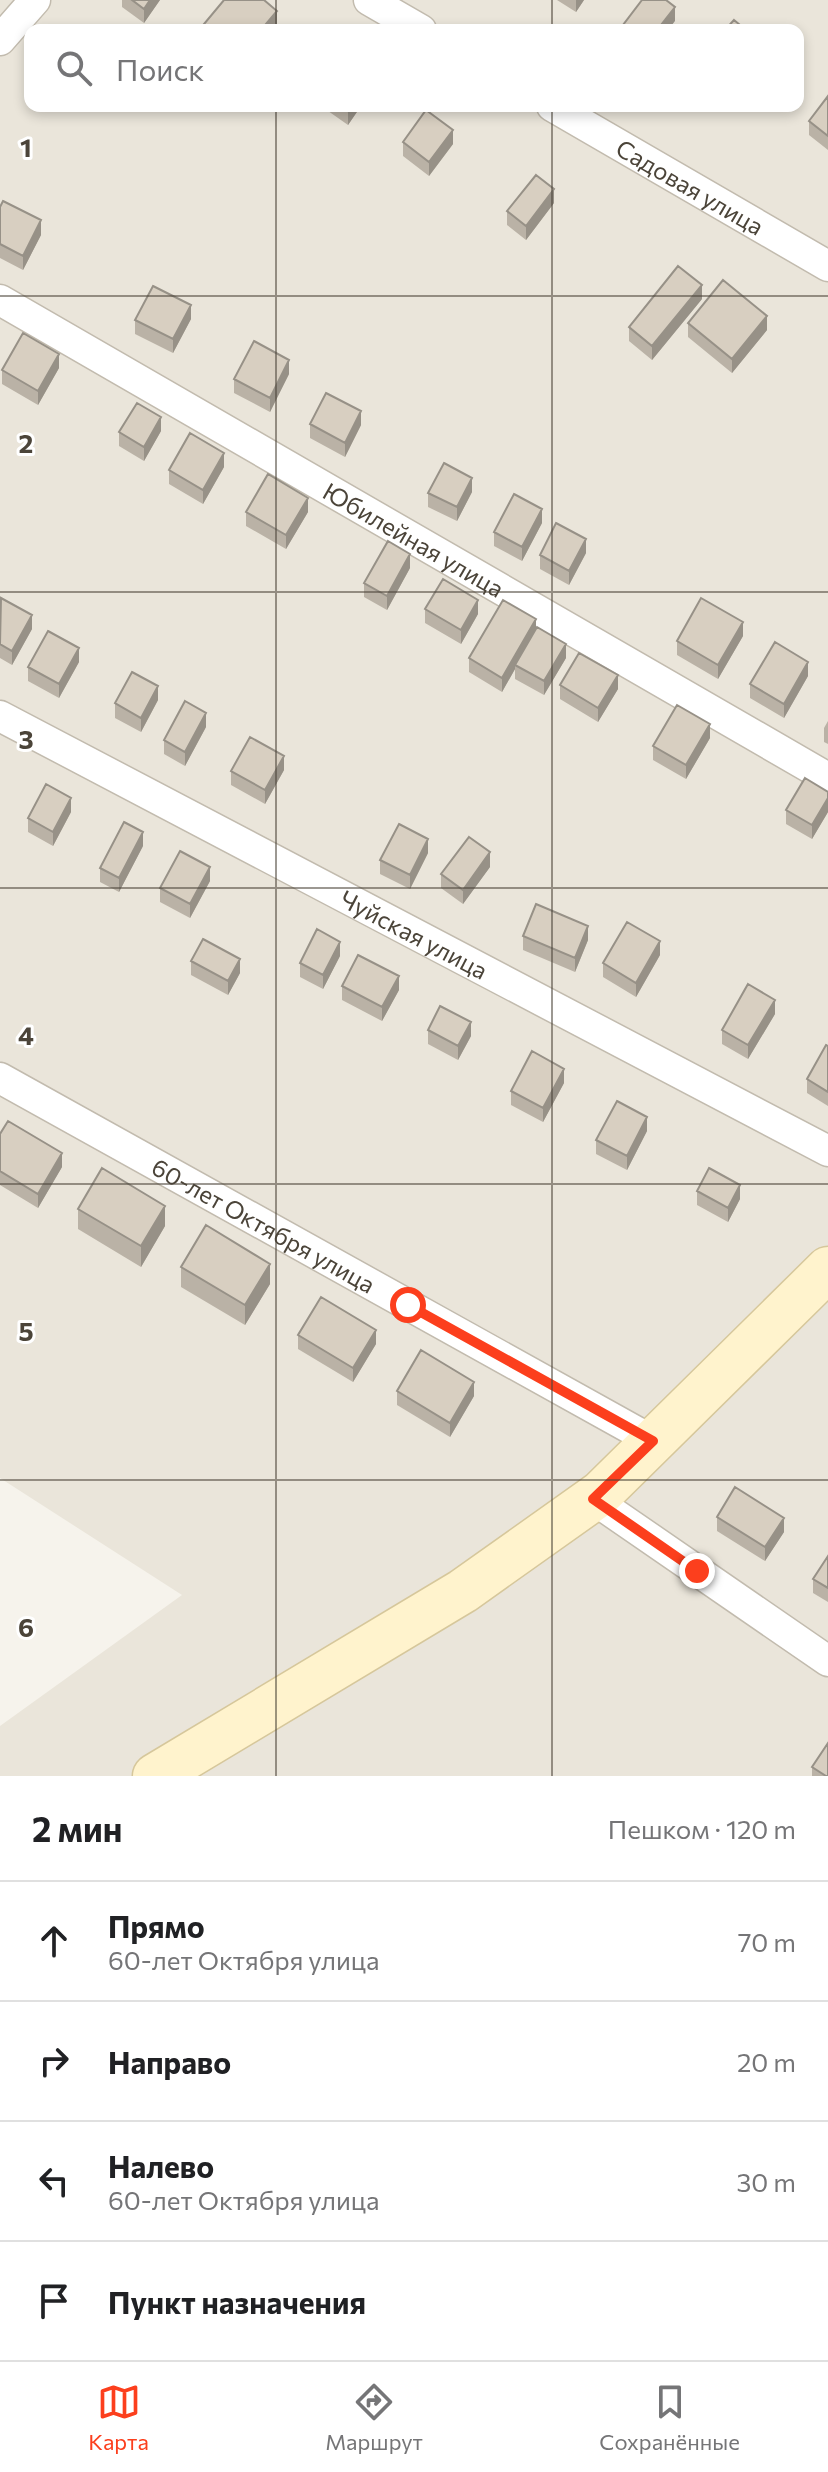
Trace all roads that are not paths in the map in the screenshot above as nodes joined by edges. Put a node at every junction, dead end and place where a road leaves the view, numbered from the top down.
1 (35, 0) edge
2 (369, 0) edge
3 (411, 24) edge
4 (0, 40) edge
5 (562, 112) edge
6 (828, 266) edge
7 (0, 300) edge
8 (0, 716) edge
9 (828, 778) edge
10 (0, 1078) edge
11 (828, 1151) edge
12 (828, 1269) edge
13 (653, 1441) junction
14 (593, 1499) junction
15 (828, 1661) edge
16 (155, 1776) edge

1 - 4 street
2 - 3 street
5 - 6 street, Садовая улица
7 - 9 street, Юбилейная улица
8 - 11 street, Чуйская улица
10 - 13 street, 60-лет Октября улица
12 - 13 street
13 - 14 street
14 - 15 street
14 - 16 street

